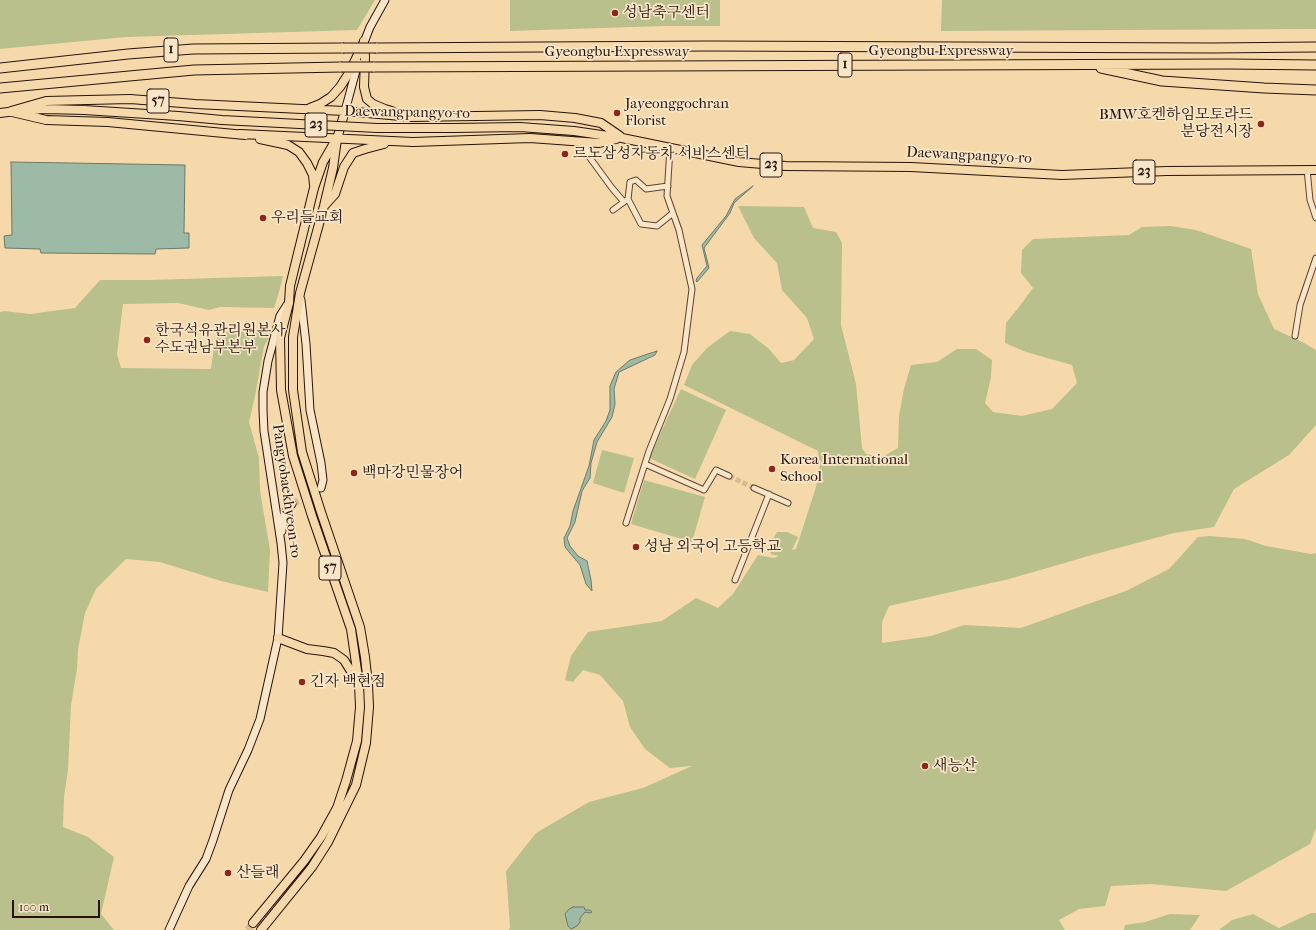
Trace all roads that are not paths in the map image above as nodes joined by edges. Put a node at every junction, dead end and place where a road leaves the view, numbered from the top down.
1 (385, 0) edge
2 (364, 41) junction
3 (1316, 47) edge
4 (1082, 64) junction
5 (1316, 65) edge
6 (0, 68) edge
7 (0, 88) edge
8 (1316, 90) edge
9 (307, 109) junction
10 (11, 111) junction
11 (345, 111) junction
12 (0, 113) edge
13 (412, 117) junction
14 (240, 134) junction
15 (622, 138) junction
16 (337, 139) junction
17 (583, 141) junction
18 (413, 142) junction
19 (670, 148) junction
20 (1307, 169) junction
21 (1316, 170) edge
22 (668, 186) junction
23 (314, 188) junction
24 (626, 201) junction
25 (324, 206) junction
26 (613, 210) dead end
27 (673, 213) junction
28 (1316, 218) edge
29 (1316, 258) edge
30 (300, 293) junction
31 (289, 303) junction
32 (1295, 336) dead end
33 (645, 464) junction
34 (729, 476) tunnel mouth
35 (321, 488) dead end
36 (754, 488) tunnel mouth
37 (769, 494) junction
38 (274, 499) junction
39 (788, 503) dead end
40 (626, 523) dead end
41 (281, 544) junction
42 (735, 580) dead end
43 (278, 638) junction
44 (359, 684) junction
45 (253, 923) tunnel mouth
46 (170, 930) edge
47 (261, 930) tunnel mouth

1 - 2 street
2 - 9 main road
2 - 11 street
2 - 13 main road
3 - 6 highway, Gyeongbu Expressway / 1, bridge
4 - 5 highway, Gyeongbu Expressway / 1
4 - 7 highway, Gyeongbu Expressway / 1, bridge
4 - 8 highway
9 - 10 main road, 57
9 - 11 main road, Daewangpangyo-ro / 57
10 - 12 main road, Daewangpangyo-ro / 23
10 - 14 main road, 57
10 - 15 main road, Daewangpangyo-ro / 23, bridge
11 - 13 main road, Daewangpangyo-ro
11 - 16 main road, 57
13 - 15 main road, Daewangpangyo-ro
14 - 16 main road, Daewangpangyo-ro
14 - 23 main road, 57
15 - 17 main road, Daewangpangyo-ro
15 - 19 main road, Daewangpangyo-ro / 23
16 - 18 main road, Daewangpangyo-ro / 23
16 - 23 main road, 57
16 - 25 main road, 57
17 - 18 main road, Daewangpangyo-ro
17 - 24 street
18 - 25 main road
19 - 20 main road, Daewangpangyo-ro / 23
19 - 22 street
20 - 21 main road, Daewangpangyo-ro / 23
20 - 28 street
22 - 24 street
22 - 27 street
23 - 31 main road, 57
24 - 26 street
24 - 27 street
25 - 30 main road, 57
27 - 33 street
29 - 32 street
30 - 35 street
30 - 47 main road, 57
31 - 38 street, Pangyobaekhyeon-ro
31 - 44 main road, 57
33 - 34 street
33 - 40 street
36 - 37 street
37 - 39 street
37 - 42 street
38 - 41 street, Pangyobaekhyeon-ro
38 - 41 street
41 - 43 street, Pangyobaekhyeon-ro
43 - 44 main road
43 - 46 street, Pangyobaekhyeon-ro
44 - 45 main road, 57

